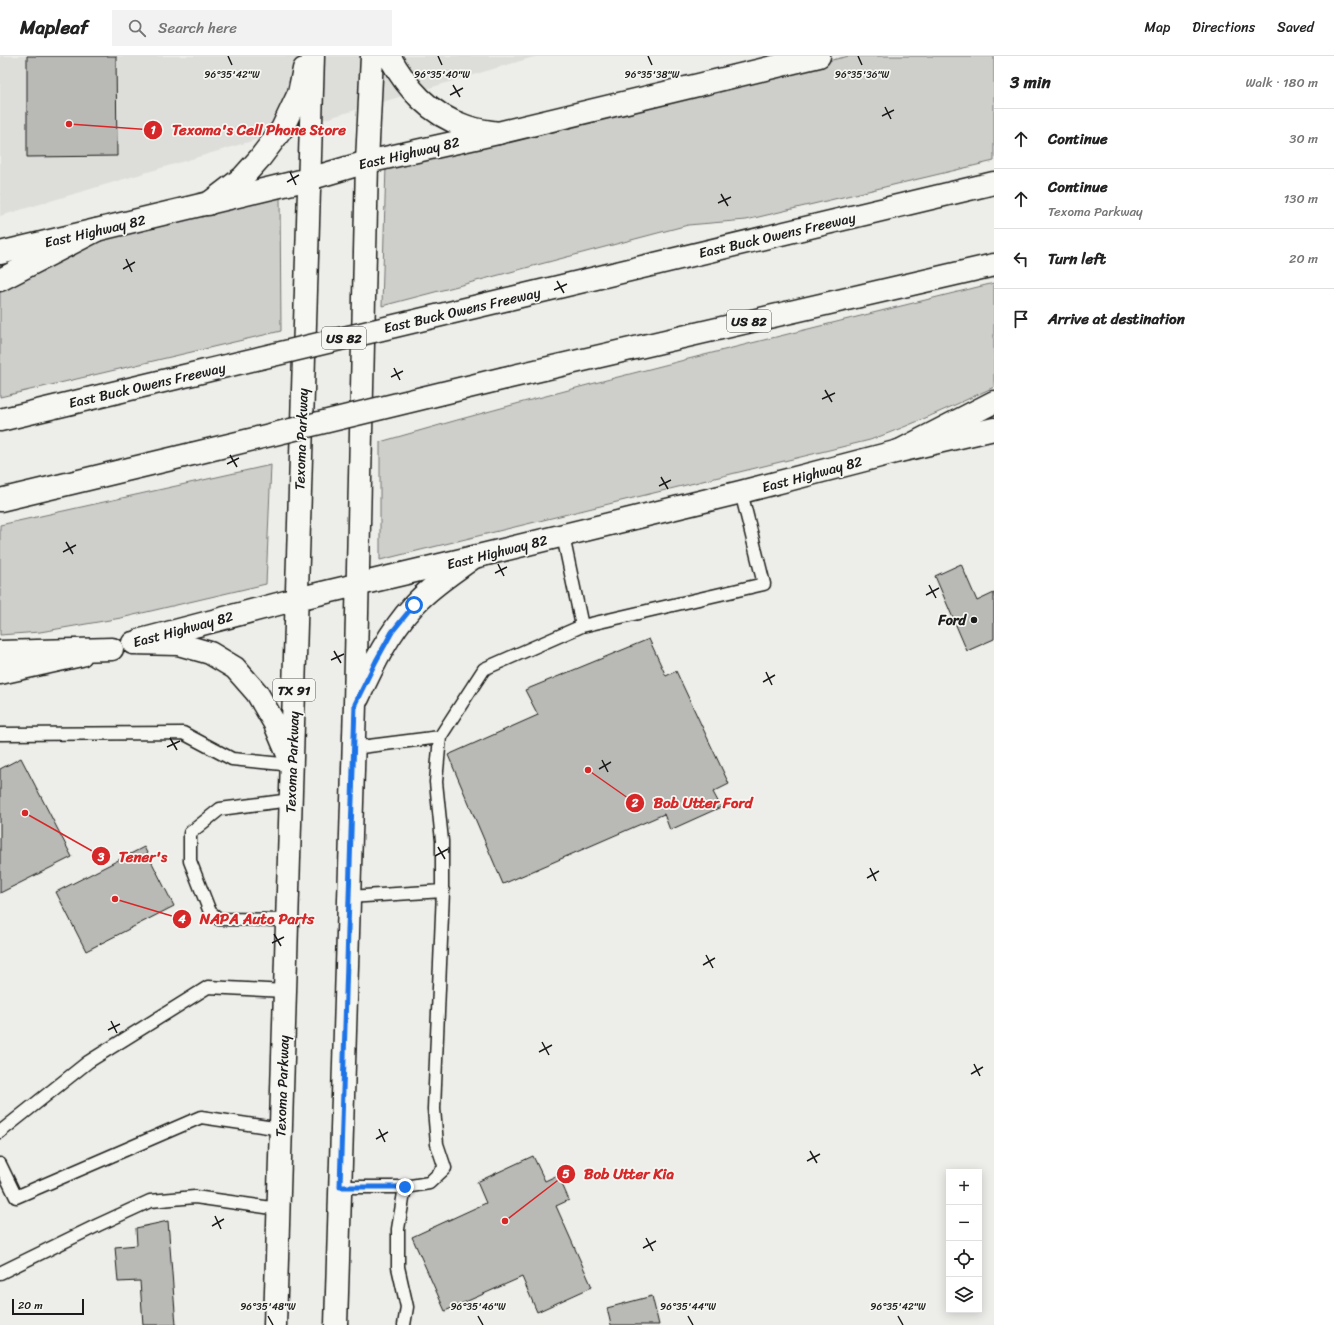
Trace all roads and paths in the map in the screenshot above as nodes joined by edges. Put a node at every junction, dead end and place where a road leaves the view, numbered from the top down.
1 (307, 56) edge
2 (313, 56) edge
3 (372, 56) edge
4 (389, 56) edge
5 (811, 57) edge
6 (498, 133) junction
7 (367, 162) junction
8 (309, 179) junction
9 (994, 183) edge
10 (208, 204) junction
11 (97, 230) junction
12 (0, 253) edge
13 (994, 265) edge
14 (0, 280) edge
15 (994, 402) edge
16 (0, 420) edge
17 (994, 429) edge
18 (899, 451) junction
19 (741, 492) junction
20 (0, 500) edge
21 (563, 536) junction
22 (474, 557) junction
23 (357, 586) junction
24 (297, 599) junction
25 (582, 626) junction
26 (133, 642) junction
27 (112, 648) junction
28 (0, 652) edge
29 (0, 673) edge
30 (355, 704) junction
31 (0, 734) edge
32 (440, 737) junction
33 (353, 748) junction
34 (292, 765) junction
35 (291, 800) junction
36 (442, 891) junction
37 (349, 897) junction
38 (287, 920) junction
39 (285, 991) junction
40 (281, 1129) junction
41 (0, 1132) edge
42 (0, 1164) edge
43 (340, 1187) junction
44 (405, 1187) junction
45 (279, 1209) junction
46 (0, 1273) edge
47 (275, 1325) edge
48 (336, 1325) edge
49 (404, 1325) edge

1 - 10 main road
2 - 8 main road, Texoma Parkway / TX 91
3 - 7 main road
4 - 6 main road
5 - 6 main road, East Highway 82
6 - 7 main road, East Highway 82
7 - 8 main road, East Highway 82
7 - 23 main road
8 - 10 main road, East Highway 82
8 - 24 main road, Texoma Parkway / TX 91
9 - 16 main road, East Buck Owens Freeway / US 82, bridge
10 - 11 main road, East Highway 82
11 - 12 main road, East Highway 82
11 - 14 main road
13 - 20 main road, US 82, bridge
15 - 18 main road
17 - 18 main road, East Highway 82
18 - 19 main road, East Highway 82
19 - 21 main road, East Highway 82
19 - 25 lane
21 - 22 main road, East Highway 82
21 - 25 lane
22 - 23 main road, East Highway 82
22 - 30 main road
23 - 24 main road, East Highway 82
23 - 30 main road
24 - 26 main road, East Highway 82
24 - 34 main road, Texoma Parkway / TX 91
25 - 32 lane
26 - 27 main road, East Highway 82
26 - 34 main road
27 - 28 main road
27 - 29 main road, East Highway 82
30 - 33 main road
31 - 34 lane
32 - 33 lane
32 - 36 lane
33 - 37 main road
34 - 35 main road, Texoma Parkway / TX 91
35 - 38 main road, Texoma Parkway / TX 91
35 - 38 lane
36 - 37 lane
36 - 44 lane
37 - 43 main road
38 - 39 main road, Texoma Parkway / TX 91
39 - 40 main road, Texoma Parkway / TX 91
39 - 41 lane
40 - 42 lane
40 - 45 main road, Texoma Parkway / TX 91
43 - 44 lane
43 - 48 main road
44 - 49 lane
45 - 46 lane
45 - 47 main road, Texoma Parkway / TX 91

